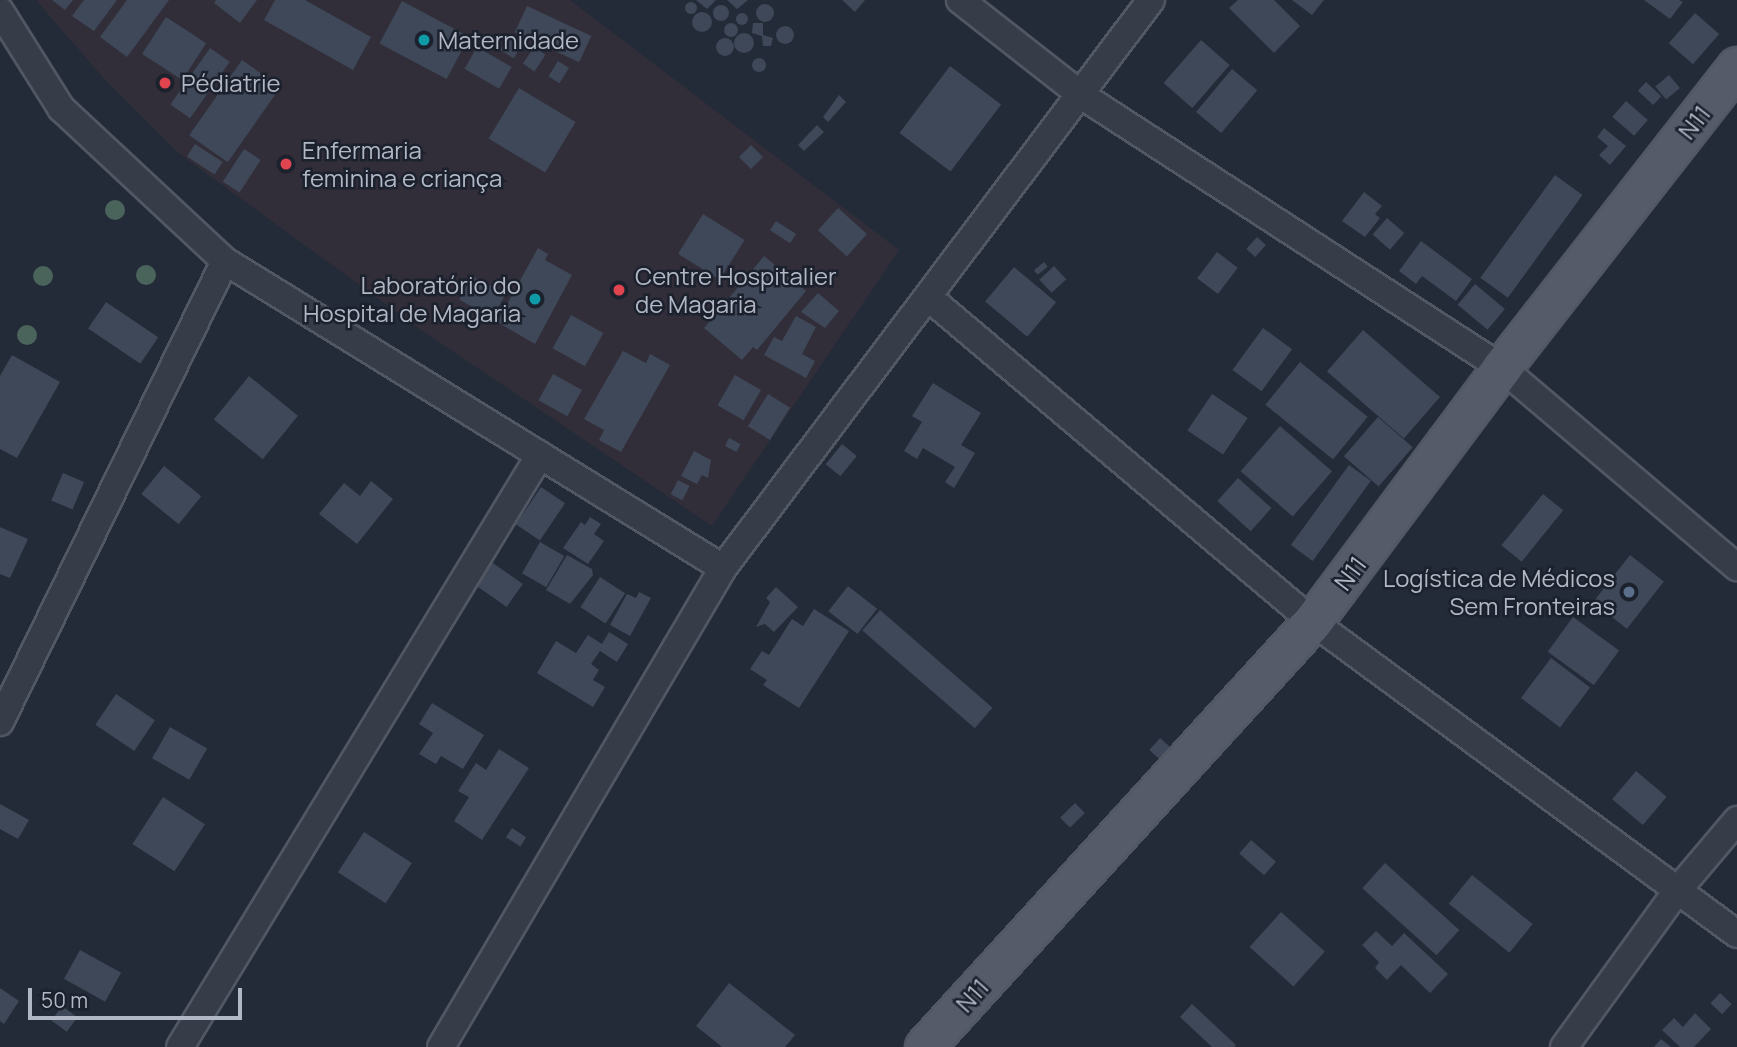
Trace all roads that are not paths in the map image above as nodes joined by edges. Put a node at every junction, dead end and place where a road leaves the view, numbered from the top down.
1 (960, 0) edge
2 (1151, 0) edge
3 (0, 11) edge
4 (1737, 67) edge
5 (1080, 95) junction
6 (225, 261) junction
7 (928, 297) junction
8 (1502, 368) junction
9 (540, 455) junction
10 (1737, 567) edge
11 (723, 568) junction
12 (1313, 622) junction
13 (0, 722) edge
14 (1737, 820) edge
15 (1677, 891) junction
16 (1737, 934) edge
17 (180, 1047) edge
18 (441, 1047) edge
19 (925, 1047) edge
20 (1564, 1047) edge

1 - 5 street
2 - 5 street
3 - 6 street
4 - 8 main road, N11
5 - 7 street
5 - 8 street
6 - 9 street
6 - 13 street
7 - 11 street
7 - 12 street
8 - 10 street
8 - 12 main road, N11
9 - 11 street
9 - 17 street
11 - 18 street
12 - 15 street
12 - 19 main road, N11
14 - 15 street
15 - 16 street
15 - 20 street

